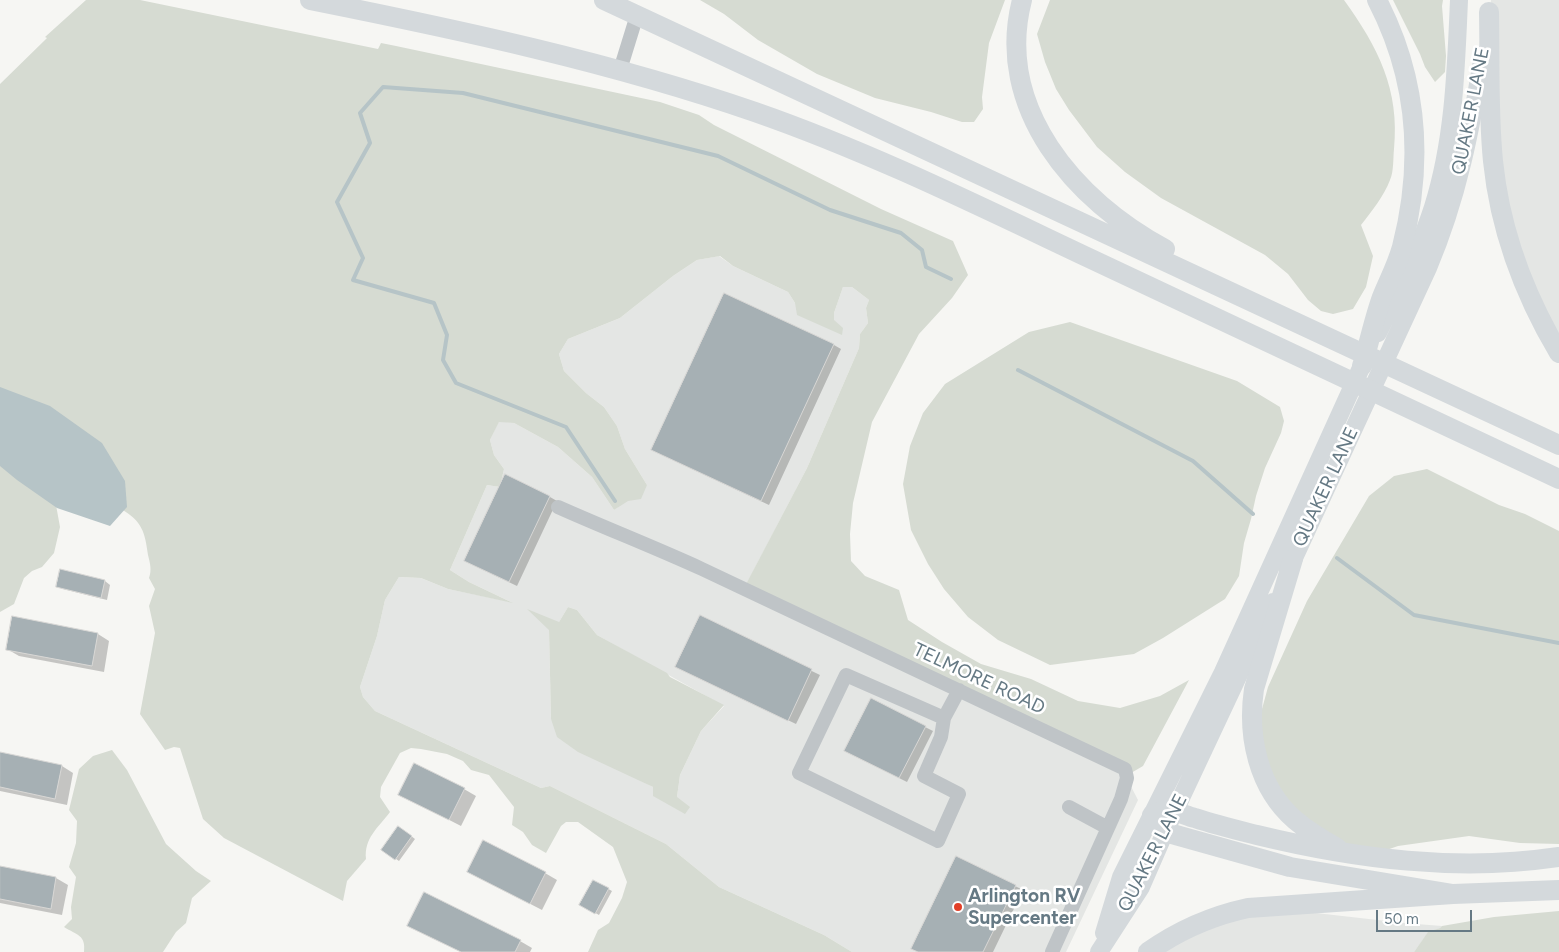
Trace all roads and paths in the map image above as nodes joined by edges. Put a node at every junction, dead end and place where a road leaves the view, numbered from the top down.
1 (310, 0) edge
2 (604, 0) edge
3 (1022, 0) edge
4 (1377, 0) edge
5 (1459, 0) edge
6 (1490, 6) edge
7 (637, 15) junction
8 (620, 70) junction
9 (1332, 339) junction
10 (1559, 353) edge
11 (1362, 367) junction
12 (1559, 445) edge
13 (1559, 480) edge
14 (558, 507) dead end
15 (1293, 559) junction
16 (959, 690) junction
17 (944, 718) junction
18 (1070, 807) dead end
19 (1175, 812) junction
20 (1152, 815) junction
21 (1108, 828) junction
22 (1165, 832) junction
23 (1345, 853) junction
24 (1559, 857) edge
25 (1559, 890) edge
26 (1453, 894) junction
27 (1052, 952) edge
28 (1098, 952) edge
29 (1148, 952) edge

1 - 8 highway
2 - 7 highway
3 - 9 highway
4 - 11 highway
5 - 11 main road, QUAKER LANE
6 - 10 highway
6 - 15 main road, QUAKER LANE
7 - 8 street
7 - 9 highway
8 - 13 highway
9 - 12 highway
11 - 20 main road, QUAKER LANE
14 - 16 street, TELMORE ROAD
15 - 19 main road, QUAKER LANE
15 - 23 highway
16 - 17 street
16 - 21 street, TELMORE ROAD
17 - 17 street
18 - 21 street
19 - 20 highway
19 - 22 main road, QUAKER LANE
19 - 23 highway
20 - 22 highway
20 - 28 main road, QUAKER LANE
21 - 27 street, TELMORE ROAD
22 - 26 highway
22 - 28 main road, QUAKER LANE
23 - 24 highway
25 - 26 highway
26 - 29 highway

